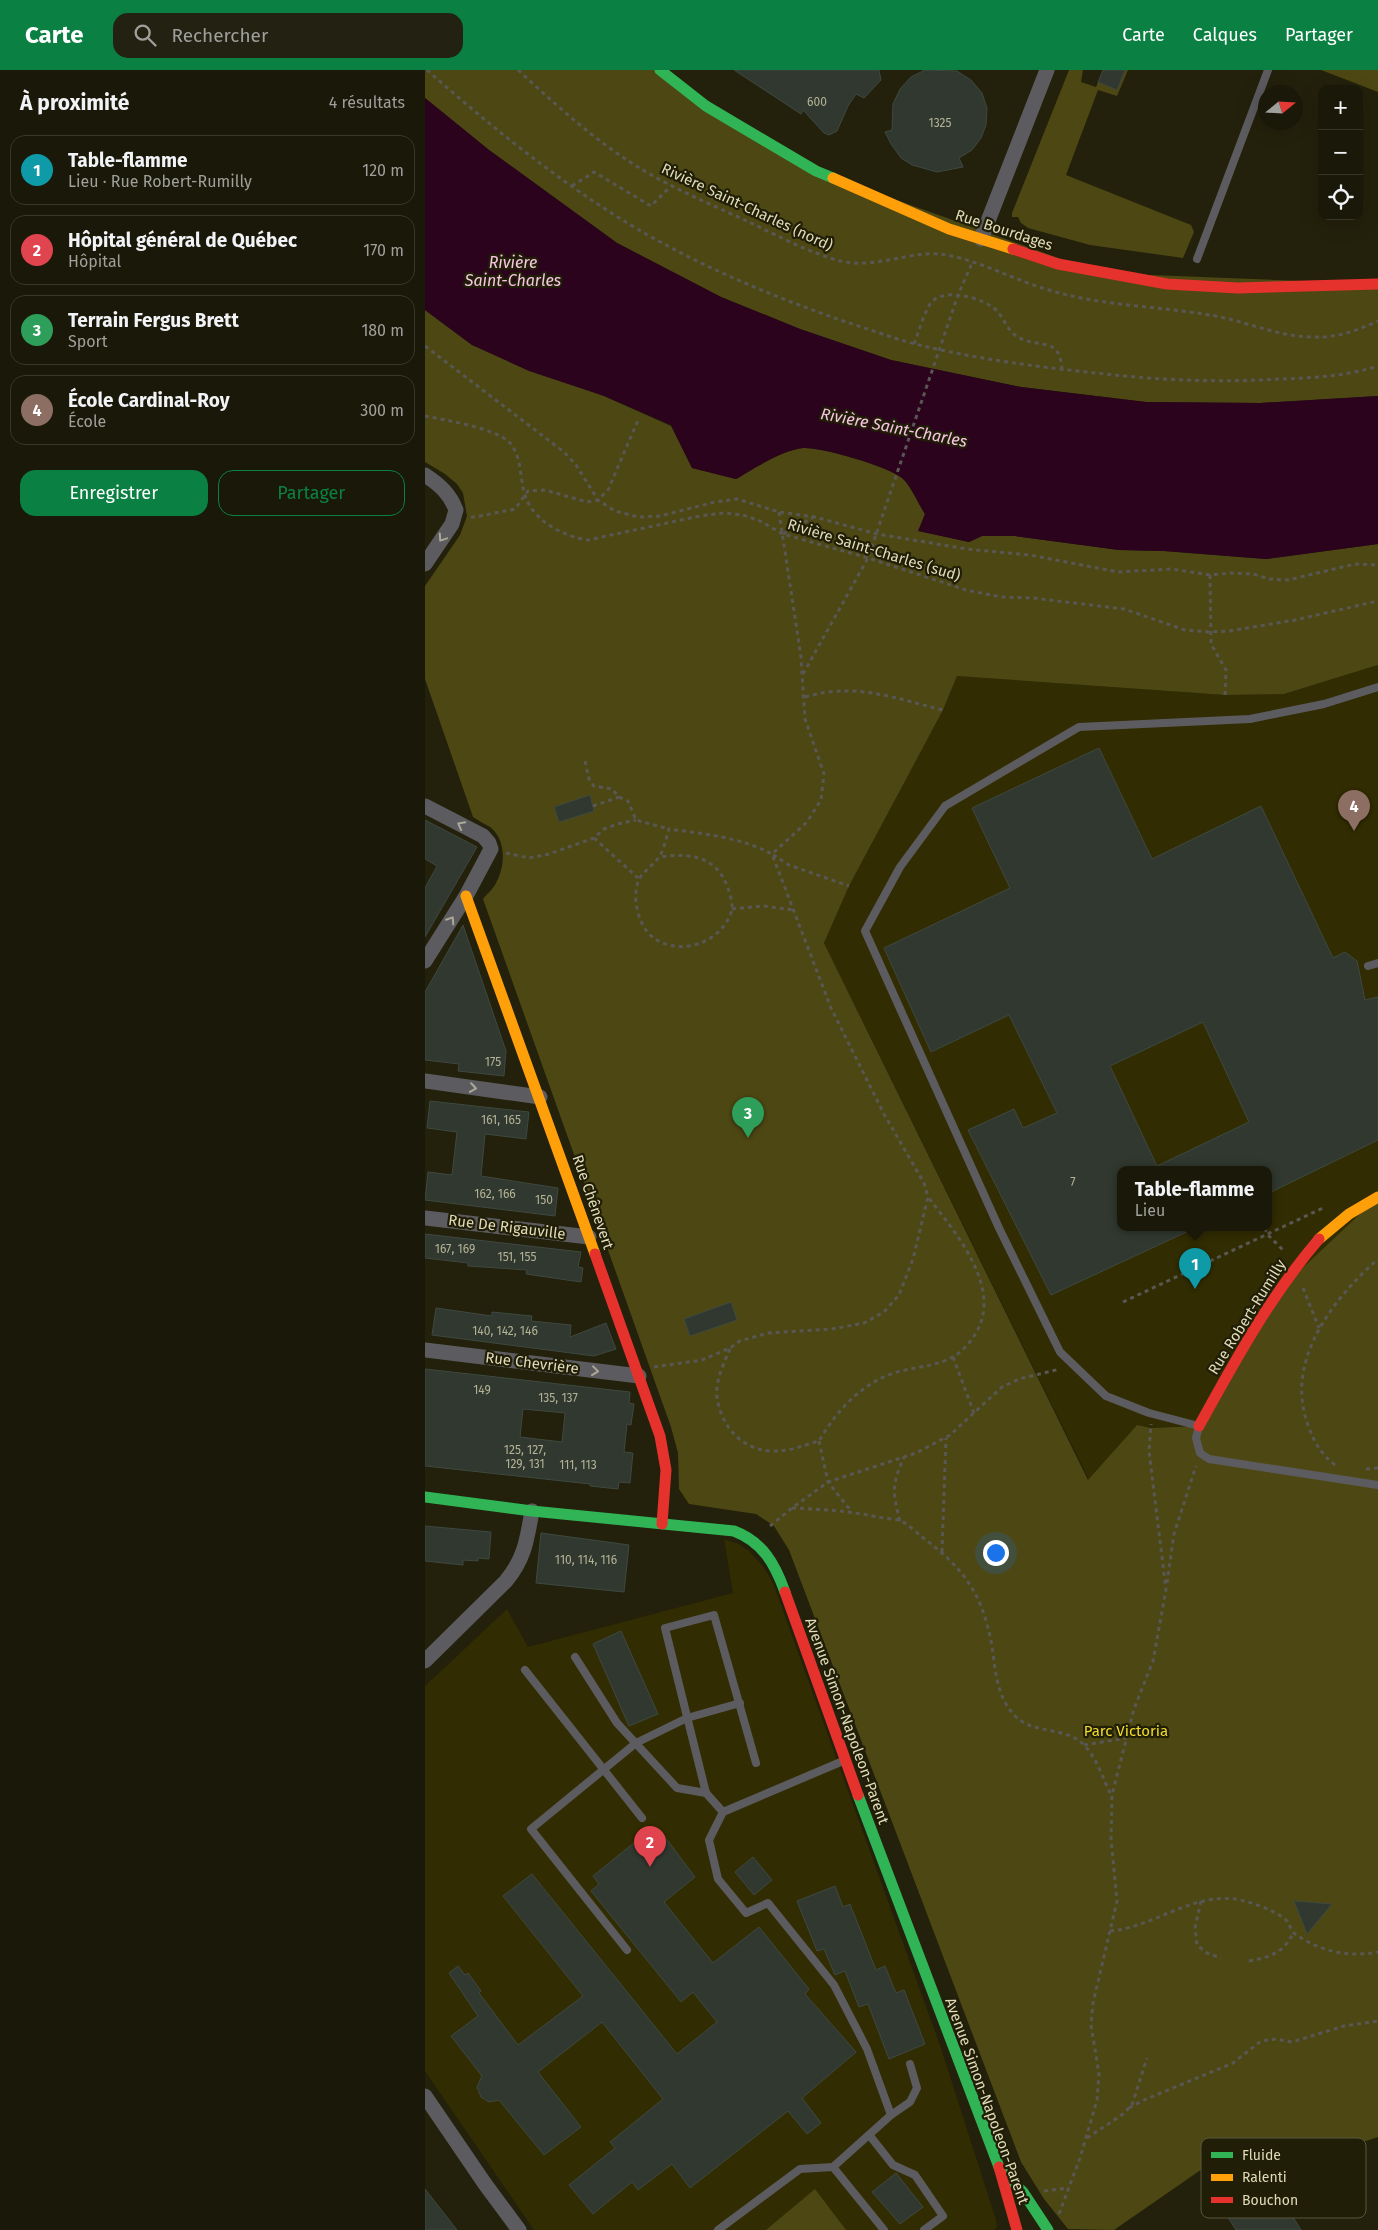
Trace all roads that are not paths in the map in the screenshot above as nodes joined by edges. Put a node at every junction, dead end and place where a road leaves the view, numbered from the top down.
1 (660, 70) edge
2 (1047, 70) edge
3 (1268, 70) edge
4 (981, 239) junction
5 (1197, 259) dead end
6 (1378, 284) edge
7 (425, 475) edge
8 (425, 564) edge
9 (1378, 687) edge
10 (425, 806) edge
11 (466, 896) junction
12 (429, 944) edge
13 (425, 962) edge
14 (1378, 963) edge
15 (1368, 966) dead end
16 (425, 1081) edge
17 (540, 1097) junction
18 (1378, 1197) edge
19 (425, 1218) edge
20 (589, 1237) junction
21 (425, 1350) edge
22 (644, 1372) junction
23 (1199, 1426) junction
24 (1378, 1485) edge
25 (425, 1498) edge
26 (532, 1511) junction
27 (662, 1524) junction
28 (575, 1657) dead end
29 (425, 1661) edge
30 (525, 1670) dead end
31 (740, 1703) junction
32 (687, 1718) junction
33 (636, 1744) junction
34 (845, 1760) junction
35 (755, 1764) dead end
36 (604, 1769) junction
37 (706, 1793) junction
38 (723, 1812) junction
39 (642, 1818) dead end
40 (627, 1950) dead end
41 (910, 2064) dead end
42 (425, 2096) edge
43 (891, 2115) junction
44 (870, 2136) junction
45 (833, 2167) junction
46 (999, 2168) junction
47 (1053, 2226) edge
48 (519, 2230) edge
49 (718, 2230) edge
50 (884, 2230) edge
51 (924, 2230) edge
52 (1017, 2230) edge

1 - 4 street, Rue Bourdages
2 - 4 street
3 - 5 lane
4 - 6 street, Rue Bourdages
7 -> 8 street
9 - 23 lane
11 -> 10 street
12 -> 11 street
11 - 17 street, Rue Chênevert
12 - 13 street
14 - 15 lane
16 -> 17 street
17 - 20 street, Rue Chênevert
18 - 23 street, Rue Robert-Rumilly
19 - 20 street, Rue De Rigauville
20 - 22 street, Rue Chênevert
21 -> 22 street, Rue Chevrière
22 - 27 street, Rue Chênevert
23 - 24 lane
25 - 26 street, Avenue Simon-Napoleon-Parent
26 - 27 street, Avenue Simon-Napoleon-Parent
26 - 29 street
27 - 34 street, Avenue Simon-Napoleon-Parent
28 - 33 lane
30 - 36 lane
31 - 32 lane
31 - 32 lane
31 - 35 lane
32 - 33 lane
32 - 37 lane
33 - 36 lane
33 - 37 lane
34 - 38 lane
34 - 46 street, Avenue Simon-Napoleon-Parent
36 - 39 lane
36 - 40 lane
37 - 38 lane
38 - 43 lane
41 - 43 lane
42 - 48 street
43 - 44 lane
44 - 45 lane
44 - 51 lane
45 - 49 lane
45 - 50 lane
46 - 47 street
46 - 52 street, Avenue Simon-Napoleon-Parent

